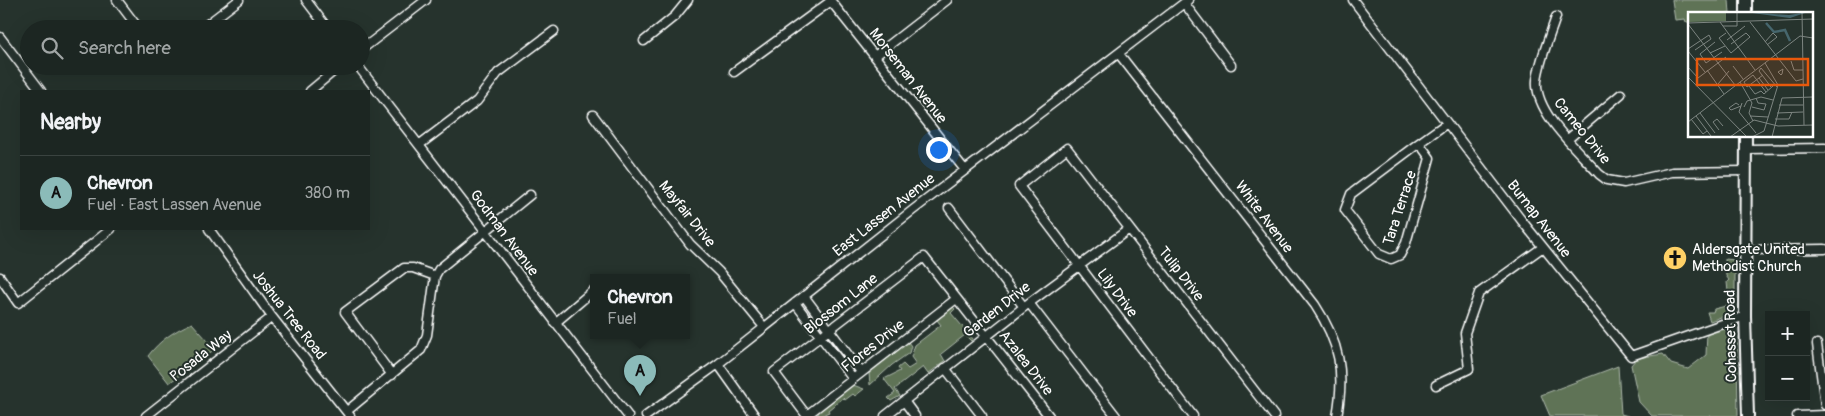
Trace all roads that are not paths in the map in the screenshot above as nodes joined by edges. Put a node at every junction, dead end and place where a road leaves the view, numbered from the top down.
1 (117, 0) edge
2 (238, 0) edge
3 (306, 0) edge
4 (426, 0) edge
5 (688, 0) edge
6 (946, 0) edge
7 (1353, 0) edge
8 (830, 1) edge
9 (1186, 2) edge
10 (1556, 17) dead end
11 (132, 20) edge
12 (212, 20) edge
13 (321, 20) edge
14 (554, 31) dead end
15 (0, 38) edge
16 (644, 41) dead end
17 (370, 43) edge
18 (1119, 54) junction
19 (875, 56) junction
20 (20, 64) edge
21 (1231, 65) dead end
22 (734, 72) dead end
23 (29, 75) edge
24 (329, 75) edge
25 (365, 75) edge
26 (40, 90) edge
27 (311, 90) edge
28 (1621, 94) dead end
29 (594, 115) dead end
30 (1447, 123) junction
31 (1746, 138) edge
32 (1568, 139) junction
33 (1419, 143) junction
34 (419, 145) junction
35 (1067, 148) joint
36 (1746, 148) junction
37 (1825, 148) edge
38 (965, 170) junction
39 (1746, 171) junction
40 (530, 196) dead end
41 (949, 208) dead end
42 (1129, 229) junction
43 (110, 230) edge
44 (210, 230) edge
45 (486, 230) junction
46 (1543, 247) junction
47 (1825, 249) edge
48 (1745, 250) junction
49 (924, 257) joint
50 (1080, 266) junction
51 (435, 276) junction
52 (0, 277) edge
53 (590, 293) edge
54 (804, 296) junction
55 (956, 299) junction
56 (796, 303) junction
57 (1026, 305) junction
58 (1745, 316) junction
59 (272, 317) junction
60 (555, 323) junction
61 (764, 327) junction
62 (830, 330) junction
63 (821, 336) junction
64 (988, 336) junction
65 (1817, 344) dead end
66 (718, 364) junction
67 (945, 368) junction
68 (862, 372) junction
69 (392, 375) junction
70 (853, 379) junction
71 (1436, 385) dead end
72 (904, 401) junction
73 (1825, 405) edge
74 (349, 414) edge
75 (1825, 415) edge
76 (146, 416) edge
77 (628, 416) edge
78 (646, 416) edge
79 (755, 416) edge
80 (807, 416) edge
81 (885, 416) edge
82 (915, 416) edge
83 (982, 416) edge
84 (1049, 416) edge
85 (1116, 416) edge
86 (1193, 416) edge
87 (1274, 416) edge
88 (1337, 416) edge
89 (1748, 416) edge
90 (1797, 416) edge

1 - 11 street
2 - 12 street
3 - 13 street
4 - 17 street
5 - 16 street
6 - 19 street
7 - 30 street, Burnap Avenue
8 - 19 street, Morseman Avenue
8 - 22 street
9 - 18 street, East Lassen Avenue
9 - 21 street
10 - 32 street, Cameo Drive
14 - 34 street
15 - 20 street
18 - 38 street, East Lassen Avenue
18 - 88 street, White Avenue
19 - 38 street, Morseman Avenue
23 - 26 street
24 - 27 street
25 - 34 street, Godman Avenue
28 - 32 street
29 - 61 street, Mayfair Drive
30 - 33 street, Tara Terrace
30 - 46 street, Burnap Avenue
31 - 36 street, Cohasset Road
32 - 39 street, Cameo Drive
33 - 33 street, Tara Terrace
34 - 45 street, Godman Avenue
35 - 42 street, Tulip Drive
35 - 50 street, Lily Drive
36 - 37 street
36 - 39 street, Cohasset Road
38 - 54 street, East Lassen Avenue
39 - 48 street, Cohasset Road
40 - 45 street
41 - 57 street
42 - 50 street, Garden Drive
42 - 87 street, Tulip Drive
43 - 52 street
44 - 59 street, Joshua Tree Road
45 - 51 street
45 - 60 street, Godman Avenue
46 - 58 street, Burnap Avenue
46 - 71 street
47 - 48 street
48 - 58 street, Cohasset Road
49 - 55 street, Azalea Drive
49 - 62 street, Blossom Lane
50 - 57 street, Garden Drive
50 - 86 street, Lily Drive
51 - 69 street
51 - 69 street
53 - 60 street
54 - 56 street, East Lassen Avenue
54 - 62 street
55 - 64 street, Azalea Drive
55 - 68 street, Flores Drive
56 - 61 street, East Lassen Avenue
56 - 63 street
57 - 64 street, Garden Drive
57 - 85 street
58 - 89 street, Cohasset Road
59 - 74 street, Joshua Tree Road
59 - 76 street, Posada Way
60 - 77 street, Godman Avenue
61 - 66 street, East Lassen Avenue
62 - 63 street, Blossom Lane
62 - 68 street
63 - 70 street
63 - 80 street, Blossom Lane
64 - 67 street, Garden Drive
64 - 84 street, Azalea Drive
65 - 73 street
66 - 78 street, East Lassen Avenue
66 - 79 street
67 - 72 street, Garden Drive
67 - 83 street
68 - 70 street, Flores Drive
69 - 74 street
70 - 80 street, Flores Drive
72 - 81 street, Garden Drive
72 - 82 street
75 - 90 street

